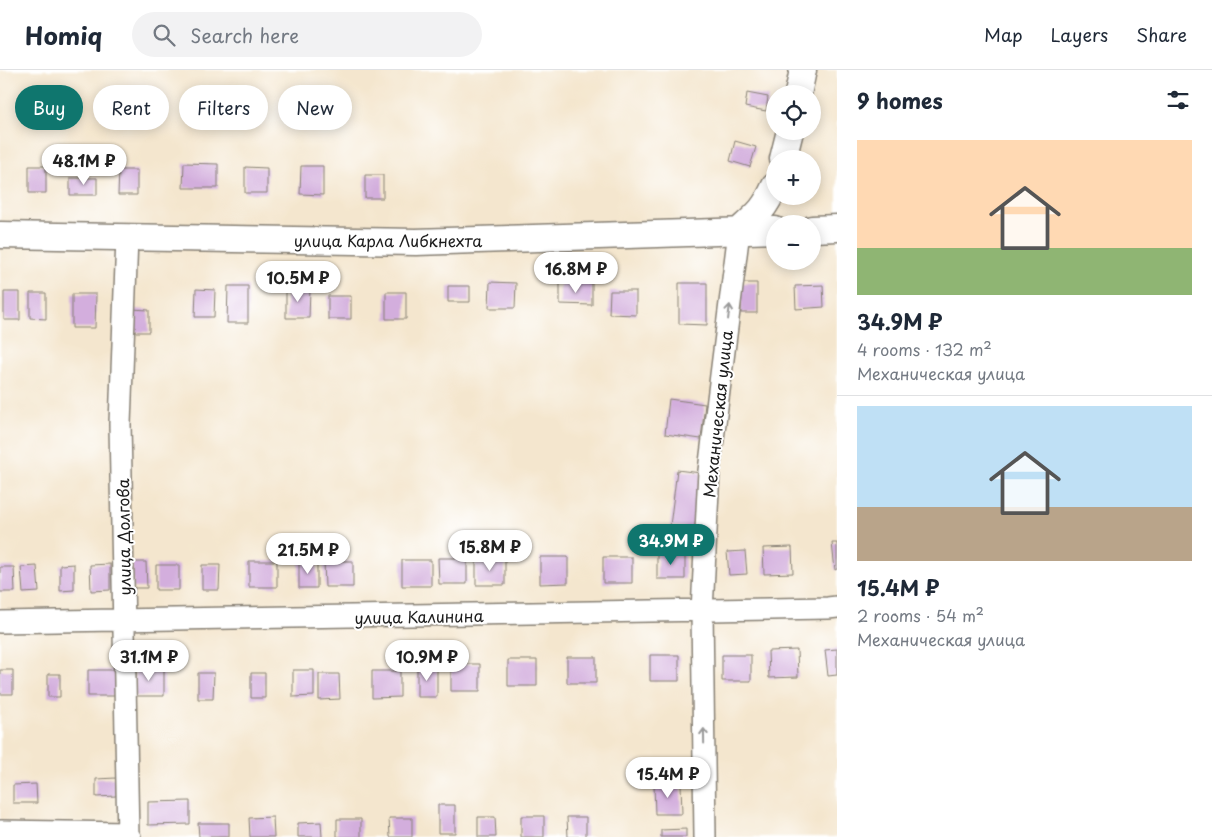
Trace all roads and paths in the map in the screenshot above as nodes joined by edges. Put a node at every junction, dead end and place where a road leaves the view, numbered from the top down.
1 (803, 70) edge
2 (800, 85) edge
3 (766, 205) edge
4 (821, 228) edge
5 (837, 228) edge
6 (766, 230) edge
7 (738, 231) junction
8 (0, 235) edge
9 (127, 238) junction
10 (837, 607) edge
11 (702, 610) junction
12 (125, 621) junction
13 (0, 622) edge
14 (0, 831) edge
15 (128, 836) edge
16 (705, 837) edge

1 - 2 main road
3 - 7 main road
4 - 5 main road
6 - 7 main road, улица Карла Либкнехта
7 - 9 main road, улица Карла Либкнехта
11 -> 7 street, Механическая улица
8 - 9 main road, улица Карла Либкнехта
9 - 12 street, улица Долгова
10 - 11 street, улица Калинина
11 - 12 street, улица Калинина
16 -> 11 street, Механическая улица
12 - 13 street, улица Калинина
12 - 15 street, улица Долгова
14 - 15 street

